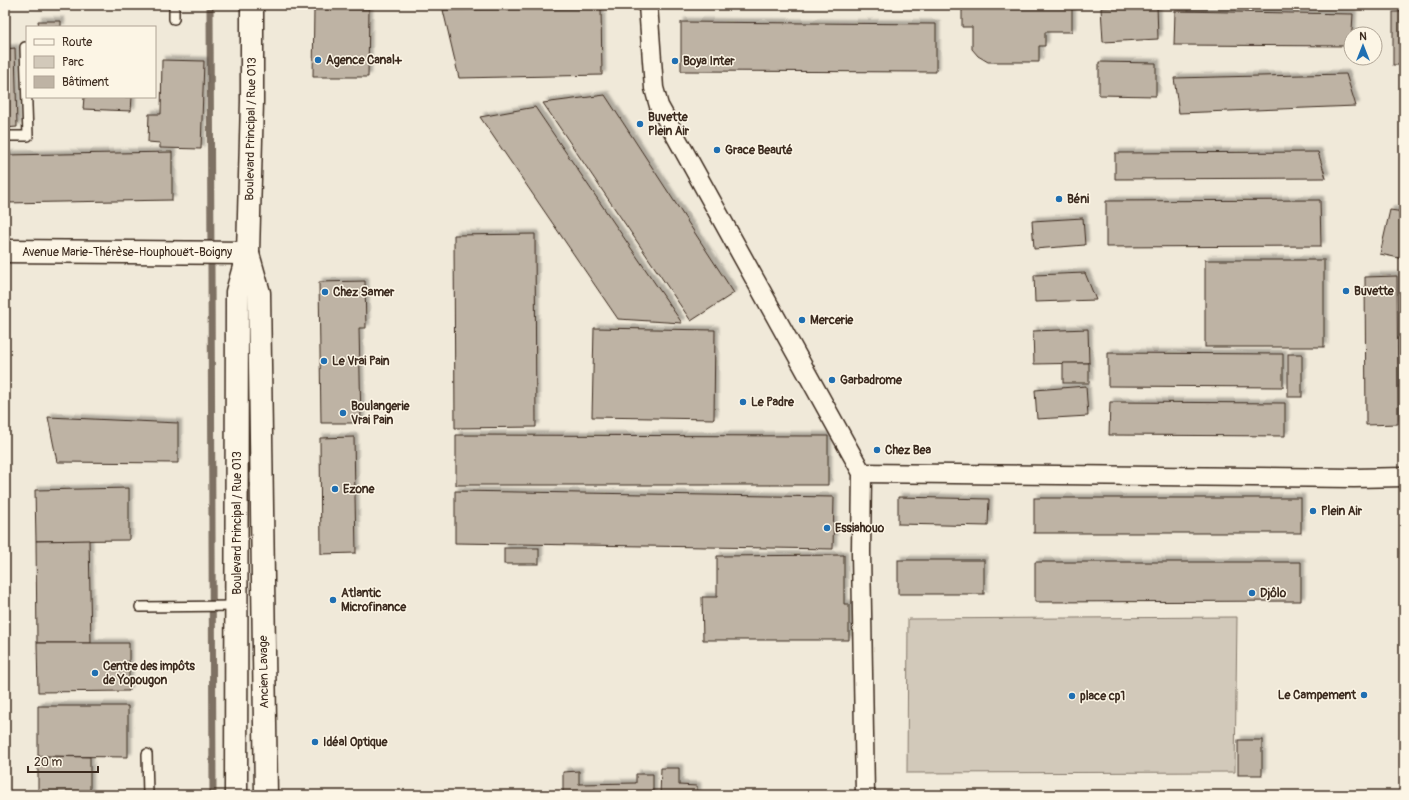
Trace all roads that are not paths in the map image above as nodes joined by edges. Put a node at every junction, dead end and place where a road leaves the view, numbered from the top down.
1 (174, 5) edge
2 (252, 5) edge
3 (648, 5) edge
4 (174, 19) dead end
5 (25, 47) dead end
6 (26, 77) edge
7 (27, 98) edge
8 (5, 136) edge
9 (5, 251) edge
10 (248, 252) junction
11 (862, 473) junction
12 (1404, 477) edge
13 (262, 549) joint
14 (140, 606) dead end
15 (237, 606) junction
16 (147, 754) dead end
17 (148, 795) edge
18 (236, 795) edge
19 (266, 795) edge
20 (865, 795) edge

1 - 4 lane
2 - 10 main road, Boulevard Principal / Rue O13
3 - 11 street
5 - 6 lane
7 - 8 lane
9 - 10 main road, Avenue Marie-Thérèse-Houphouët-Boigny
10 - 13 main road, Boulevard Principal / Rue O13
10 - 15 main road, Boulevard Principal / Rue O13
11 - 12 street
11 - 20 street
13 - 19 main road, Ancien Lavage
14 - 15 lane
15 - 18 main road, Boulevard Principal / Rue O13
16 - 17 lane

